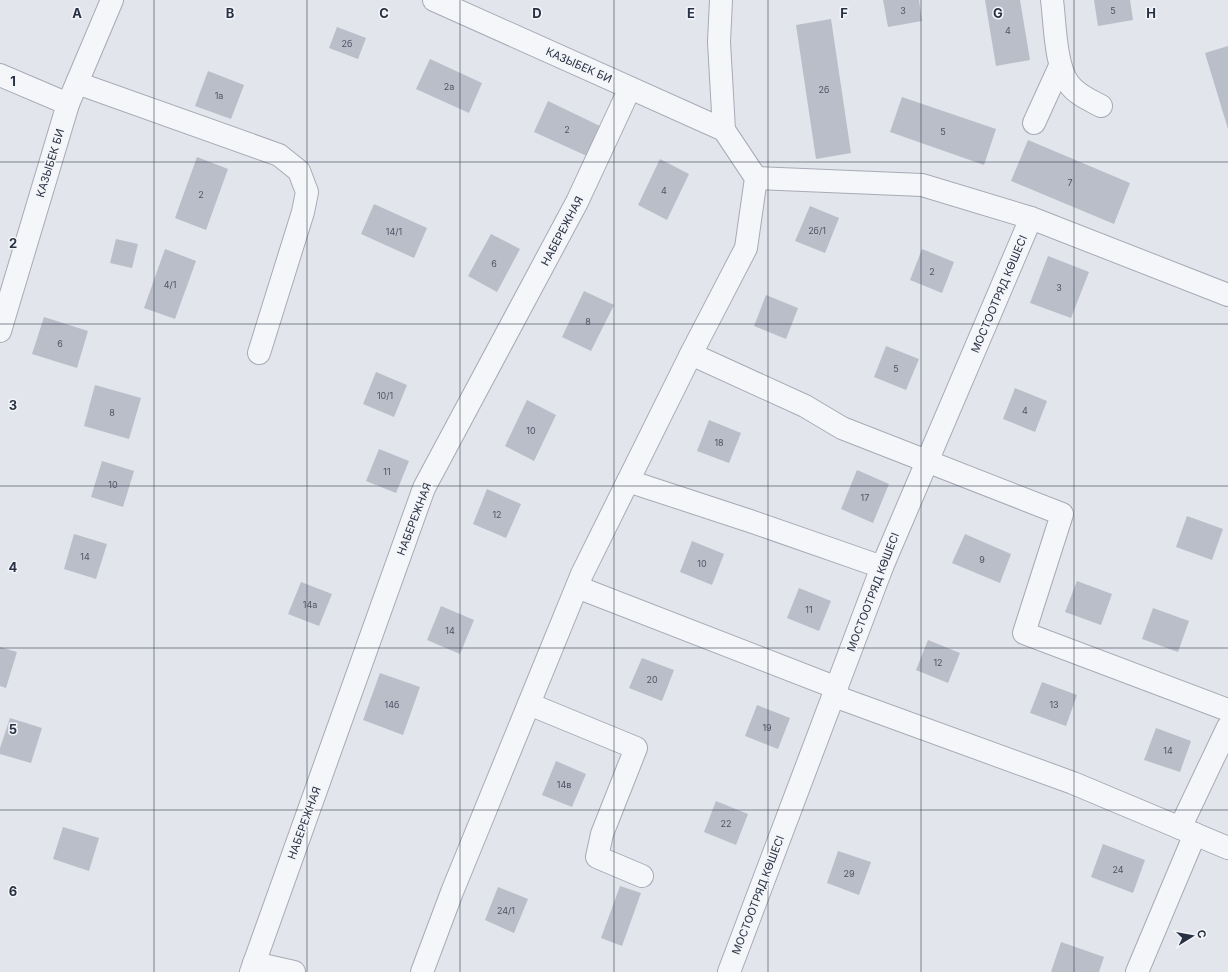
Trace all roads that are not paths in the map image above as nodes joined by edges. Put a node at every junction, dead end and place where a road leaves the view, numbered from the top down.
1 (112, 0) edge
2 (434, 0) edge
3 (721, 0) edge
4 (1052, 0) edge
5 (465, 7) edge
6 (1060, 66) junction
7 (0, 75) edge
8 (77, 83) junction
9 (630, 88) junction
10 (68, 104) junction
11 (1101, 106) dead end
12 (1034, 123) dead end
13 (724, 130) junction
14 (756, 178) junction
15 (1031, 218) junction
16 (1228, 296) edge
17 (0, 331) edge
18 (259, 353) dead end
19 (691, 354) junction
20 (927, 460) junction
21 (628, 482) junction
22 (882, 567) junction
23 (577, 587) junction
24 (835, 692) junction
25 (529, 704) junction
26 (1228, 710) edge
27 (1228, 727) edge
28 (1187, 831) junction
29 (1228, 848) edge
30 (642, 876) dead end
31 (252, 968) edge
32 (294, 972) edge
33 (422, 972) edge
34 (729, 972) edge
35 (1136, 972) edge

1 - 8 street, КАЗЫБЕК БИ
2 - 5 street, КАЗЫБЕК БИ
3 - 13 street
4 - 6 street
5 - 9 street, КАЗЫБЕК БИ
6 - 11 street
6 - 12 street
7 - 10 street
8 - 10 street, КАЗЫБЕК БИ
8 - 18 street
9 - 13 street, КАЗЫБЕК БИ
9 - 31 street, НАБЕРЕЖНАЯ
10 - 17 street, КАЗЫБЕК БИ
13 - 14 street
14 - 15 street
14 - 19 street
15 - 16 street
15 - 20 street, МОСТООТРЯД КӨШЕСІ
19 - 20 street
19 - 21 street
20 - 22 street, МОСТООТРЯД КӨШЕСІ
20 - 26 street
21 - 22 street
21 - 23 street
22 - 24 street, МОСТООТРЯД КӨШЕСІ
23 - 24 street
23 - 25 street
24 - 28 street
24 - 34 street, МОСТООТРЯД КӨШЕСІ
25 - 30 street
25 - 33 street
27 - 28 street
28 - 29 street
28 - 35 street
31 - 32 street

